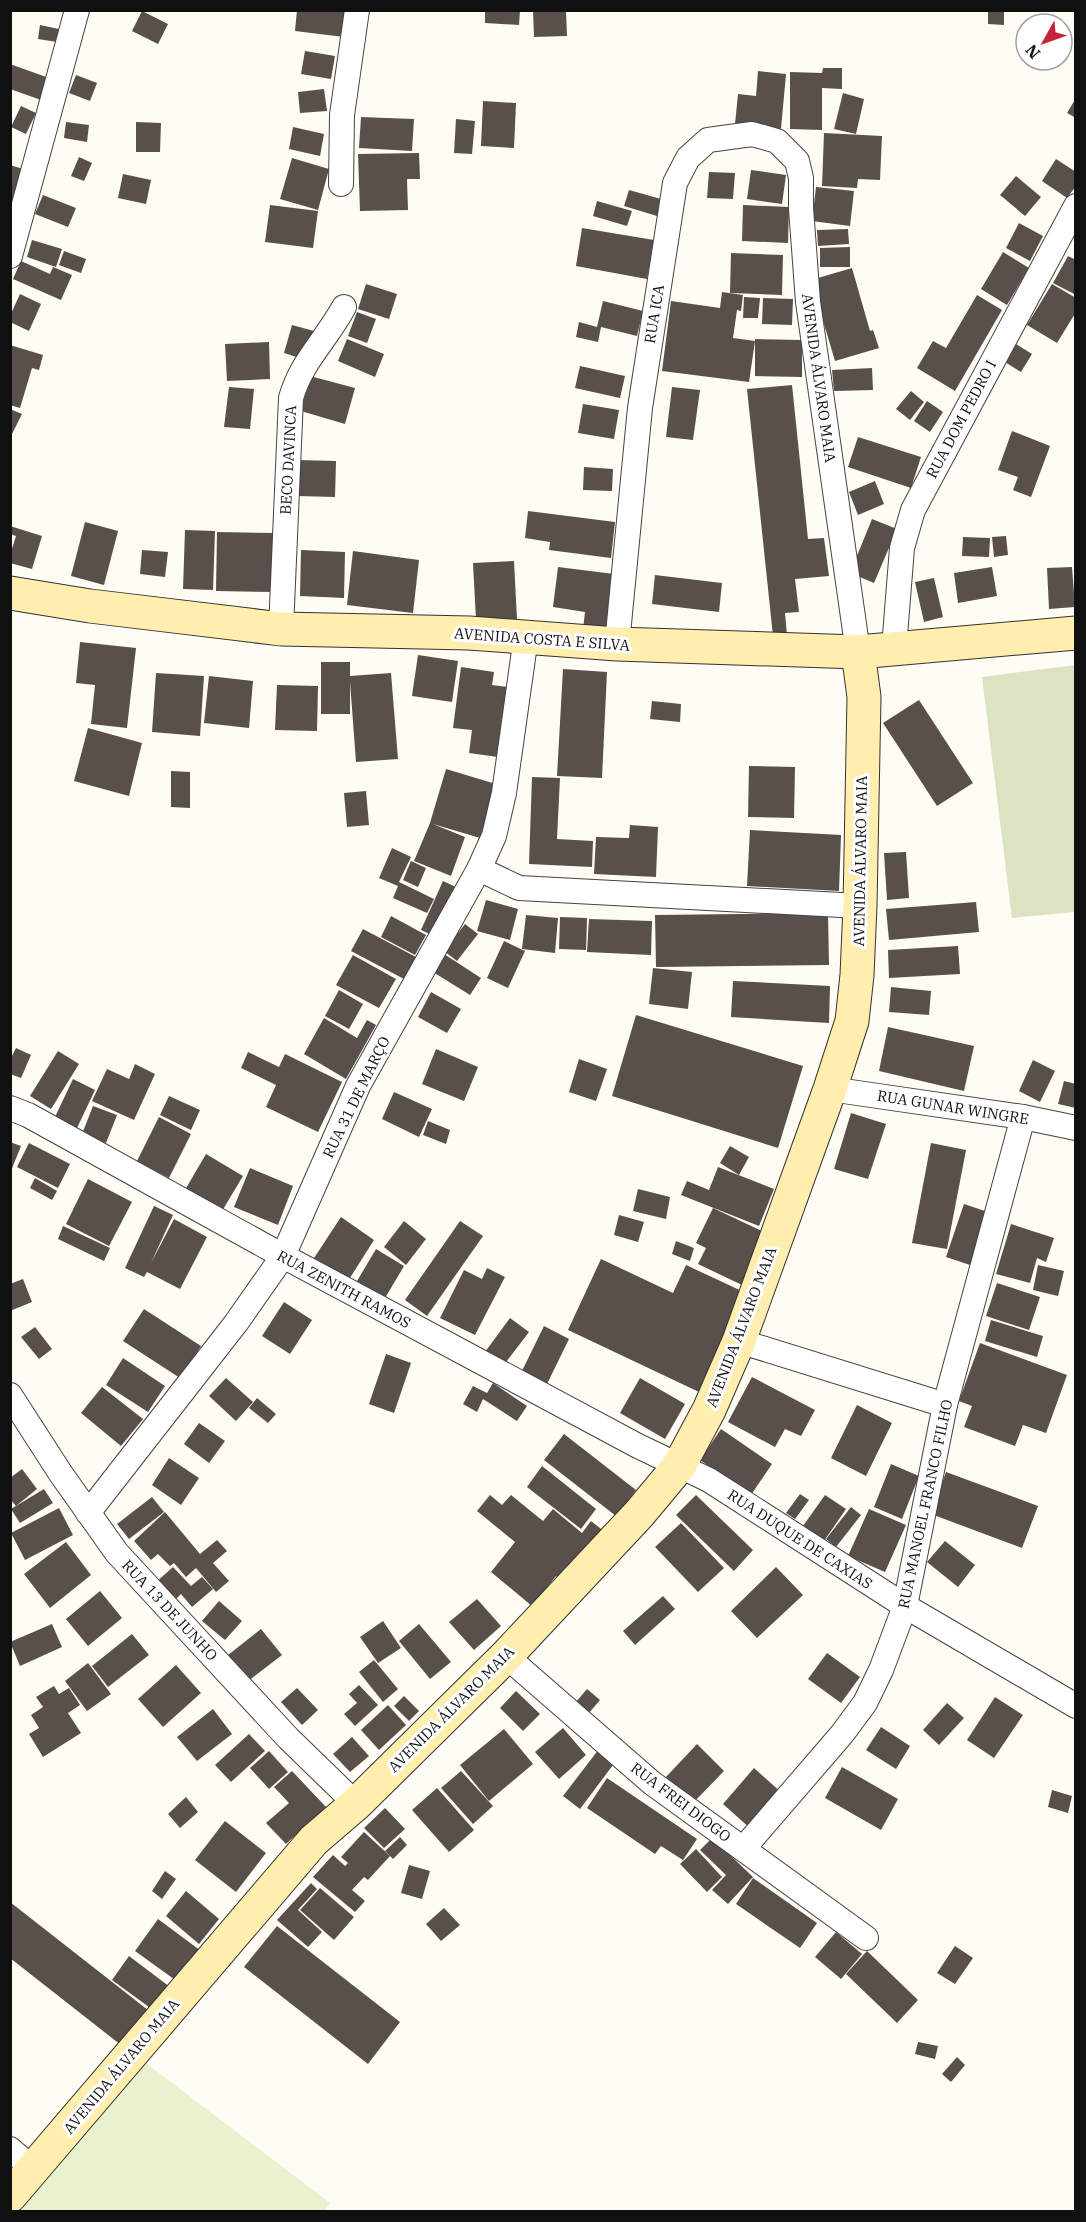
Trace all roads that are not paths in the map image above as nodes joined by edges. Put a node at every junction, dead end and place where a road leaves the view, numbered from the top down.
1 (77, 10) edge
2 (357, 10) edge
3 (341, 184) dead end
4 (1076, 206) edge
5 (801, 208) joint
6 (10, 256) edge
7 (344, 307) dead end
8 (10, 593) edge
9 (281, 629) junction
10 (1076, 633) edge
11 (526, 637) junction
12 (617, 644) junction
13 (894, 648) junction
14 (858, 652) junction
15 (479, 869) junction
16 (860, 906) junction
17 (830, 1089) junction
18 (10, 1108) edge
19 (1023, 1117) junction
20 (1076, 1128) edge
21 (283, 1256) junction
22 (739, 1341) junction
23 (10, 1395) edge
24 (945, 1405) junction
25 (679, 1466) junction
26 (88, 1513) junction
27 (905, 1606) junction
28 (506, 1656) junction
29 (1076, 1707) edge
30 (356, 1804) junction
31 (743, 1849) junction
32 (866, 1938) dead end
33 (22, 2159) edge
34 (10, 2196) edge

1 - 6 street
2 - 3 street
4 - 13 street, RUA DOM PEDRO I
5 - 12 street, RUA ICA
5 - 14 street, AVENIDA ÁLVARO MAIA
7 - 9 street, BECO DAVINCA
8 - 9 street, AVENIDA COSTA E SILVA
9 - 11 street, AVENIDA COSTA E SILVA
10 - 13 street, AVENIDA COSTA E SILVA
11 - 12 street, AVENIDA COSTA E SILVA
11 - 15 street, RUA 31 DE MARÇO
12 - 14 street, AVENIDA COSTA E SILVA
13 - 14 street, AVENIDA COSTA E SILVA
14 - 16 street, AVENIDA ÁLVARO MAIA
15 - 16 street
15 - 21 street, RUA 31 DE MARÇO
16 - 17 street, AVENIDA ÁLVARO MAIA
17 - 19 street, RUA GUNAR WINGRE
17 - 22 street, AVENIDA ÁLVARO MAIA
18 - 21 street, RUA ZENITH RAMOS
19 - 20 street, RUA GUNAR WINGRE
19 - 24 street, RUA MANOEL FRANCO FILHO
21 - 25 street, RUA ZENITH RAMOS
21 - 26 street, RUA 31 DE MARÇO
22 - 24 street
22 - 25 street, AVENIDA ÁLVARO MAIA
23 - 26 street, RUA 13 DE JUNHO
24 - 27 street, RUA MANOEL FRANCO FILHO
25 - 27 street, RUA DUQUE DE CAXIAS
25 - 28 street, AVENIDA ÁLVARO MAIA
26 - 30 street, RUA 13 DE JUNHO
27 - 29 street, RUA DUQUE DE CAXIAS
27 - 31 street, RUA MANOEL FRANCO FILHO
28 - 30 street, AVENIDA ÁLVARO MAIA
28 - 31 street, RUA FREI DIOGO
30 - 33 street, AVENIDA ÁLVARO MAIA
31 - 32 street, RUA FREI DIOGO
33 - 34 street, AVENIDA ÁLVARO MAIA

